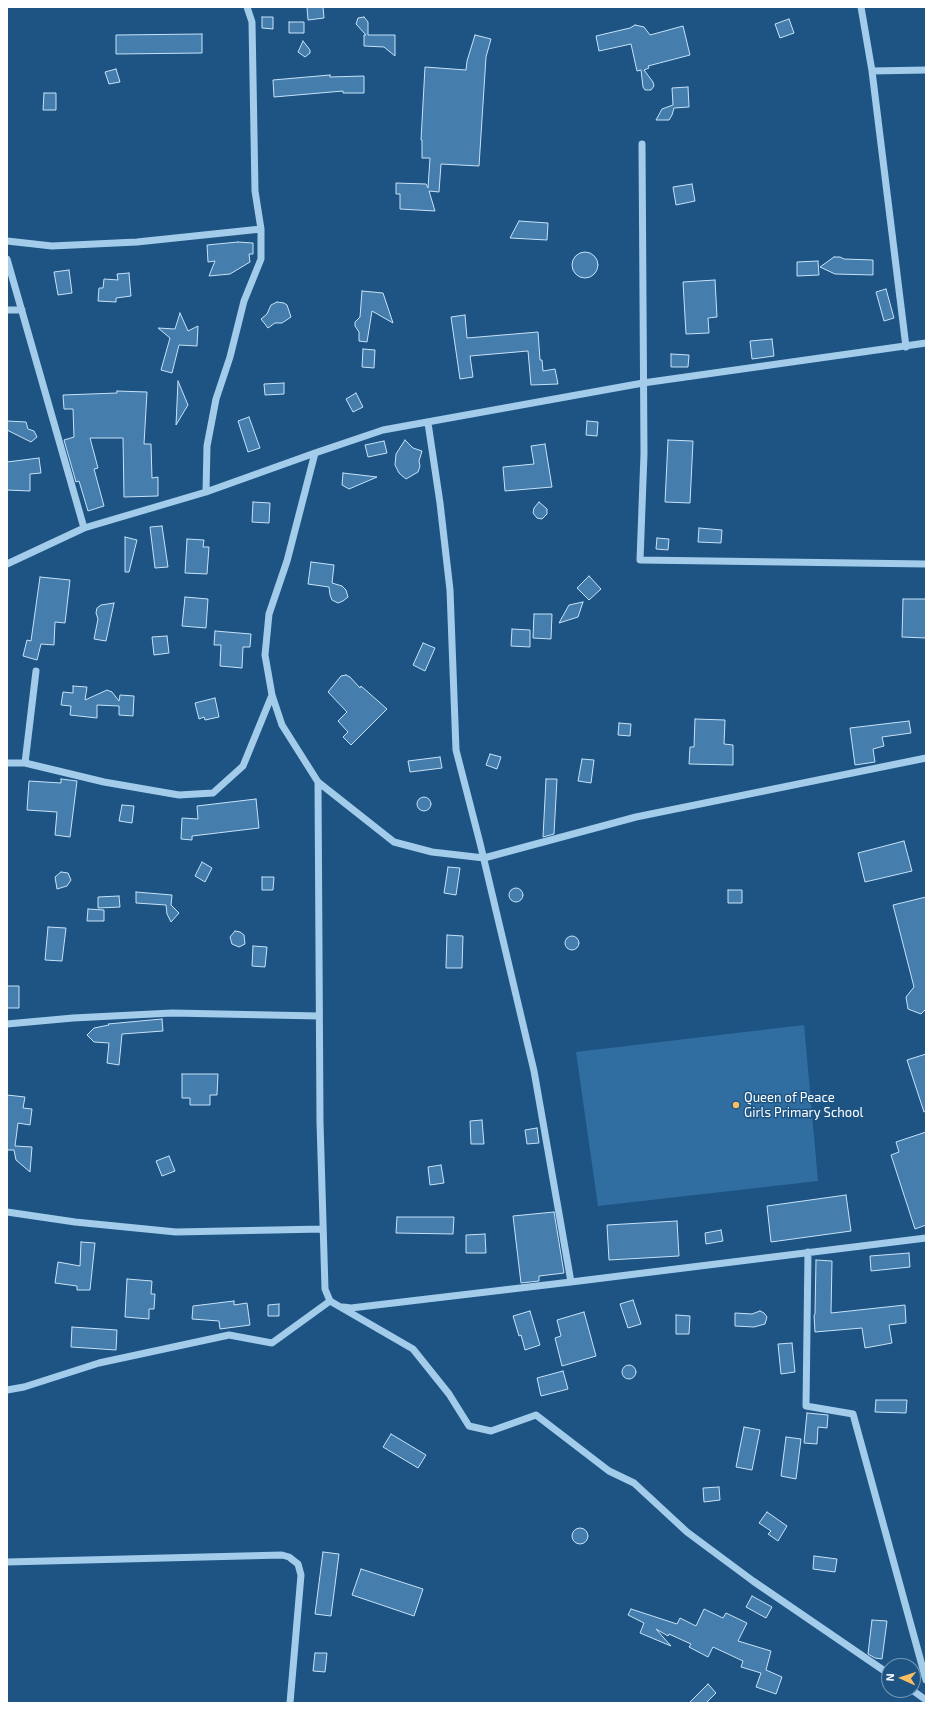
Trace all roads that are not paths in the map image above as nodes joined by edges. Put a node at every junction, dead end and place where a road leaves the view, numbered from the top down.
1 (247, 7) edge
2 (861, 7) edge
3 (926, 70) edge
4 (872, 71) junction
5 (642, 144) dead end
6 (261, 229) junction
7 (7, 241) edge
8 (7, 259) edge
9 (7, 310) edge
10 (22, 310) junction
11 (926, 343) edge
12 (906, 347) junction
13 (643, 383) junction
14 (428, 423) junction
15 (315, 453) junction
16 (206, 492) junction
17 (84, 528) junction
18 (7, 564) edge
19 (926, 564) edge
20 (36, 671) dead end
21 (272, 695) junction
22 (926, 758) edge
23 (7, 763) edge
24 (25, 763) junction
25 (318, 782) junction
26 (484, 858) junction
27 (319, 1016) junction
28 (7, 1024) edge
29 (7, 1212) edge
30 (323, 1229) junction
31 (926, 1238) edge
32 (808, 1252) junction
33 (571, 1282) junction
34 (330, 1302) junction
35 (339, 1306) junction
36 (7, 1390) edge
37 (7, 1562) edge
38 (881, 1669) edge
39 (926, 1680) edge
40 (290, 1703) edge

1 - 6 street
2 - 4 street
3 - 4 street
4 - 12 street
5 - 13 street
6 - 7 street
6 - 16 street
8 - 10 street
9 - 10 street
10 - 17 street
11 - 12 street
12 - 13 street
13 - 14 street
13 - 19 street
14 - 15 street
14 - 26 street
15 - 16 street
15 - 21 street
16 - 17 street
17 - 18 street
20 - 24 street
21 - 24 street
21 - 25 street
22 - 26 street
23 - 24 street
25 - 26 street
25 - 27 street
26 - 33 street
27 - 28 street
27 - 30 street
29 - 30 street
30 - 34 street
31 - 32 street
32 - 33 street
32 - 39 street
33 - 35 street
34 - 35 street
34 - 36 street
35 - 38 street
37 - 40 street

